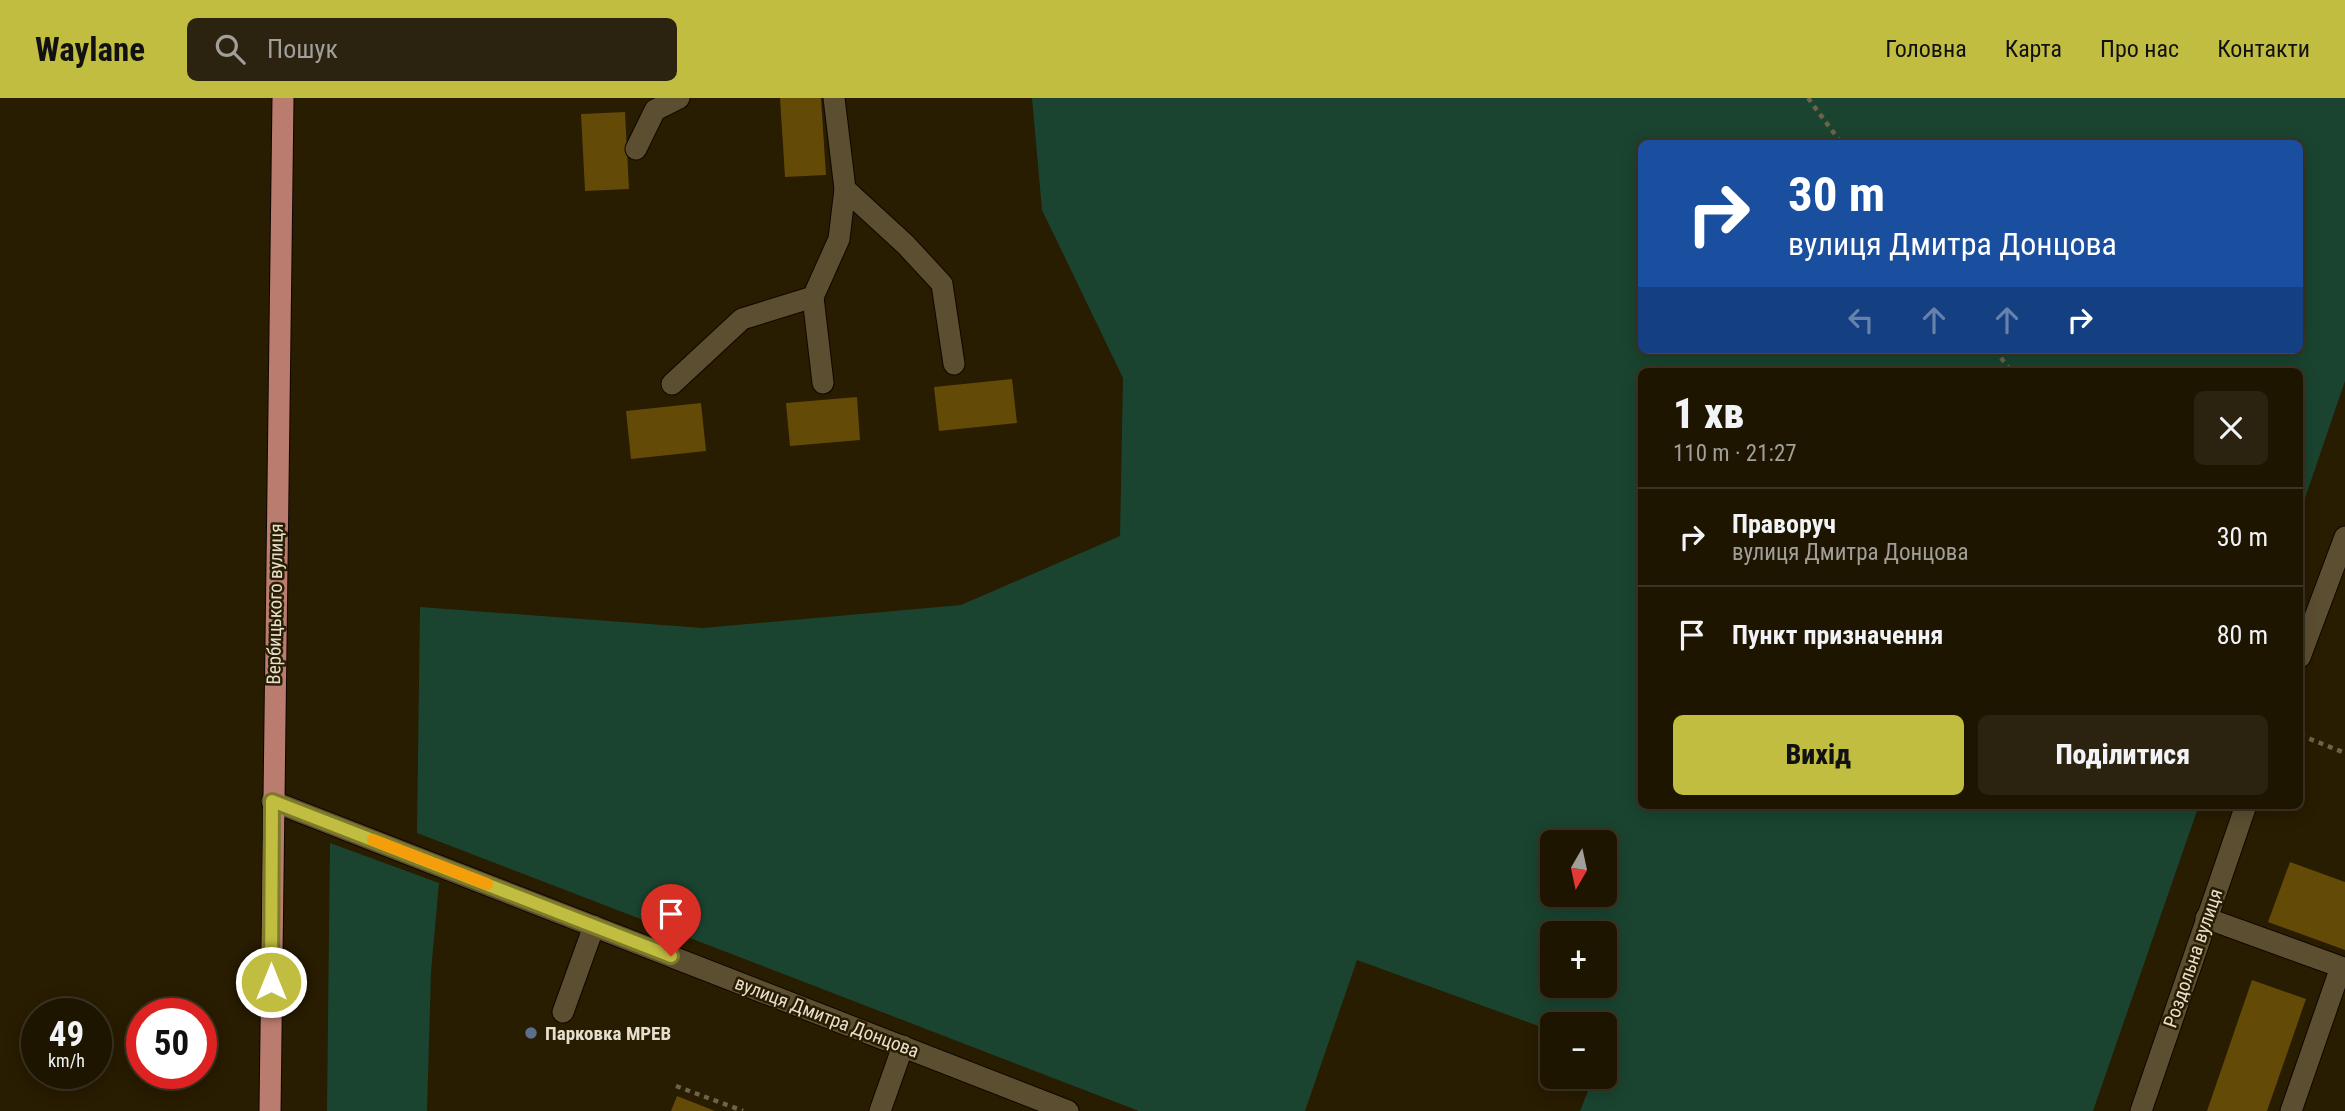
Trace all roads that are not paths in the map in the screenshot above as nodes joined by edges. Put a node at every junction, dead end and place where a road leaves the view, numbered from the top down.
1 (283, 98) edge
2 (679, 98) edge
3 (834, 98) edge
4 (636, 149) dead end
5 (845, 189) junction
6 (813, 297) junction
7 (954, 364) dead end
8 (823, 383) dead end
9 (671, 384) dead end
10 (2345, 537) edge
11 (2303, 649) edge
12 (272, 801) junction
13 (2245, 809) edge
14 (2206, 918) junction
15 (594, 926) junction
16 (2343, 967) edge
17 (564, 1012) dead end
18 (903, 1046) junction
19 (270, 1111) edge
20 (880, 1111) edge
21 (1069, 1111) edge
22 (2141, 1111) edge
23 (2291, 1111) edge

1 - 12 main road, Вербицького вулиця
2 - 4 street
3 - 5 street
5 - 6 street
5 - 7 street
6 - 8 street
6 - 9 street
10 - 11 street
12 - 15 street, вулиця Дмитра Донцова
12 - 19 main road, Вербицького вулиця
13 - 14 street, Роздольна вулиця
14 - 16 street
14 - 22 street, Роздольна вулиця
15 - 17 street
15 - 18 street, вулиця Дмитра Донцова
16 - 23 street
18 - 20 street
18 - 21 street, вулиця Дмитра Донцова

